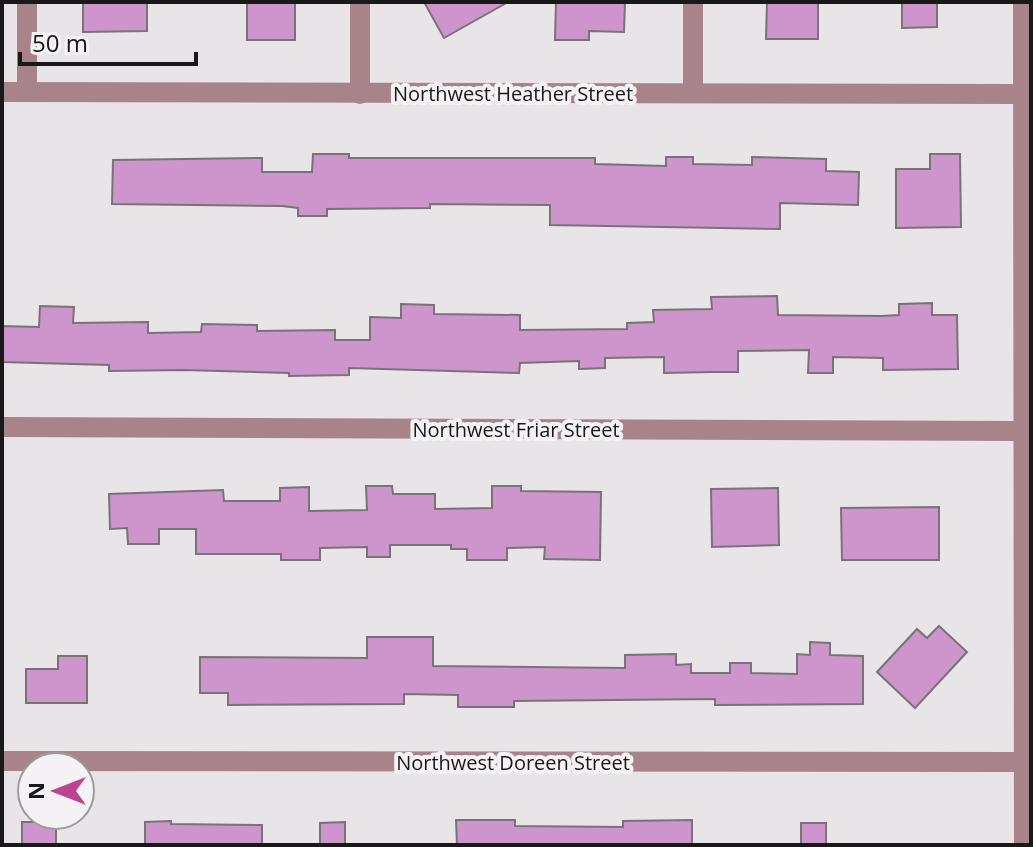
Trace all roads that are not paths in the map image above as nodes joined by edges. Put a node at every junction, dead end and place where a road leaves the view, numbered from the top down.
1 (27, 2) edge
2 (360, 2) edge
3 (693, 2) edge
4 (1023, 2) edge
5 (2, 92) edge
6 (27, 92) junction
7 (693, 93) junction
8 (360, 94) junction
9 (1023, 94) junction
10 (2, 427) edge
11 (1028, 431) edge
12 (2, 761) edge
13 (1025, 762) junction
14 (1024, 845) edge

1 - 6 street
2 - 8 street
3 - 7 street
4 - 9 street
5 - 6 street, Northwest Heather Street
6 - 8 street, Northwest Heather Street
7 - 8 street, Northwest Heather Street
7 - 9 street, Northwest Heather Street
9 - 11 street
10 - 11 street, Northwest Friar Street
11 - 13 street
12 - 13 street, Northwest Doreen Street
13 - 14 street

